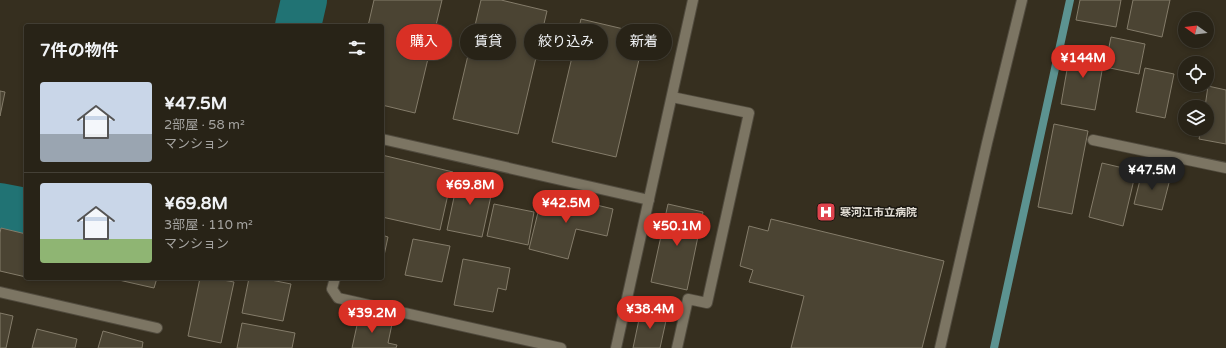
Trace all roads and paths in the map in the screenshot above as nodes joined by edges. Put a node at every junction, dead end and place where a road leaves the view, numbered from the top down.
1 (693, 0) edge
2 (1022, 0) edge
3 (672, 97) junction
4 (384, 139) edge
5 (1093, 140) dead end
6 (1226, 168) edge
7 (649, 200) junction
8 (334, 280) edge
9 (0, 292) edge
10 (157, 328) dead end
11 (561, 348) edge
12 (616, 348) edge
13 (677, 348) edge
14 (940, 348) edge

1 - 3 street
2 - 14 street
3 - 7 street
3 - 13 street
4 - 7 street
5 - 6 street
7 - 12 street
8 - 11 street
9 - 10 street

